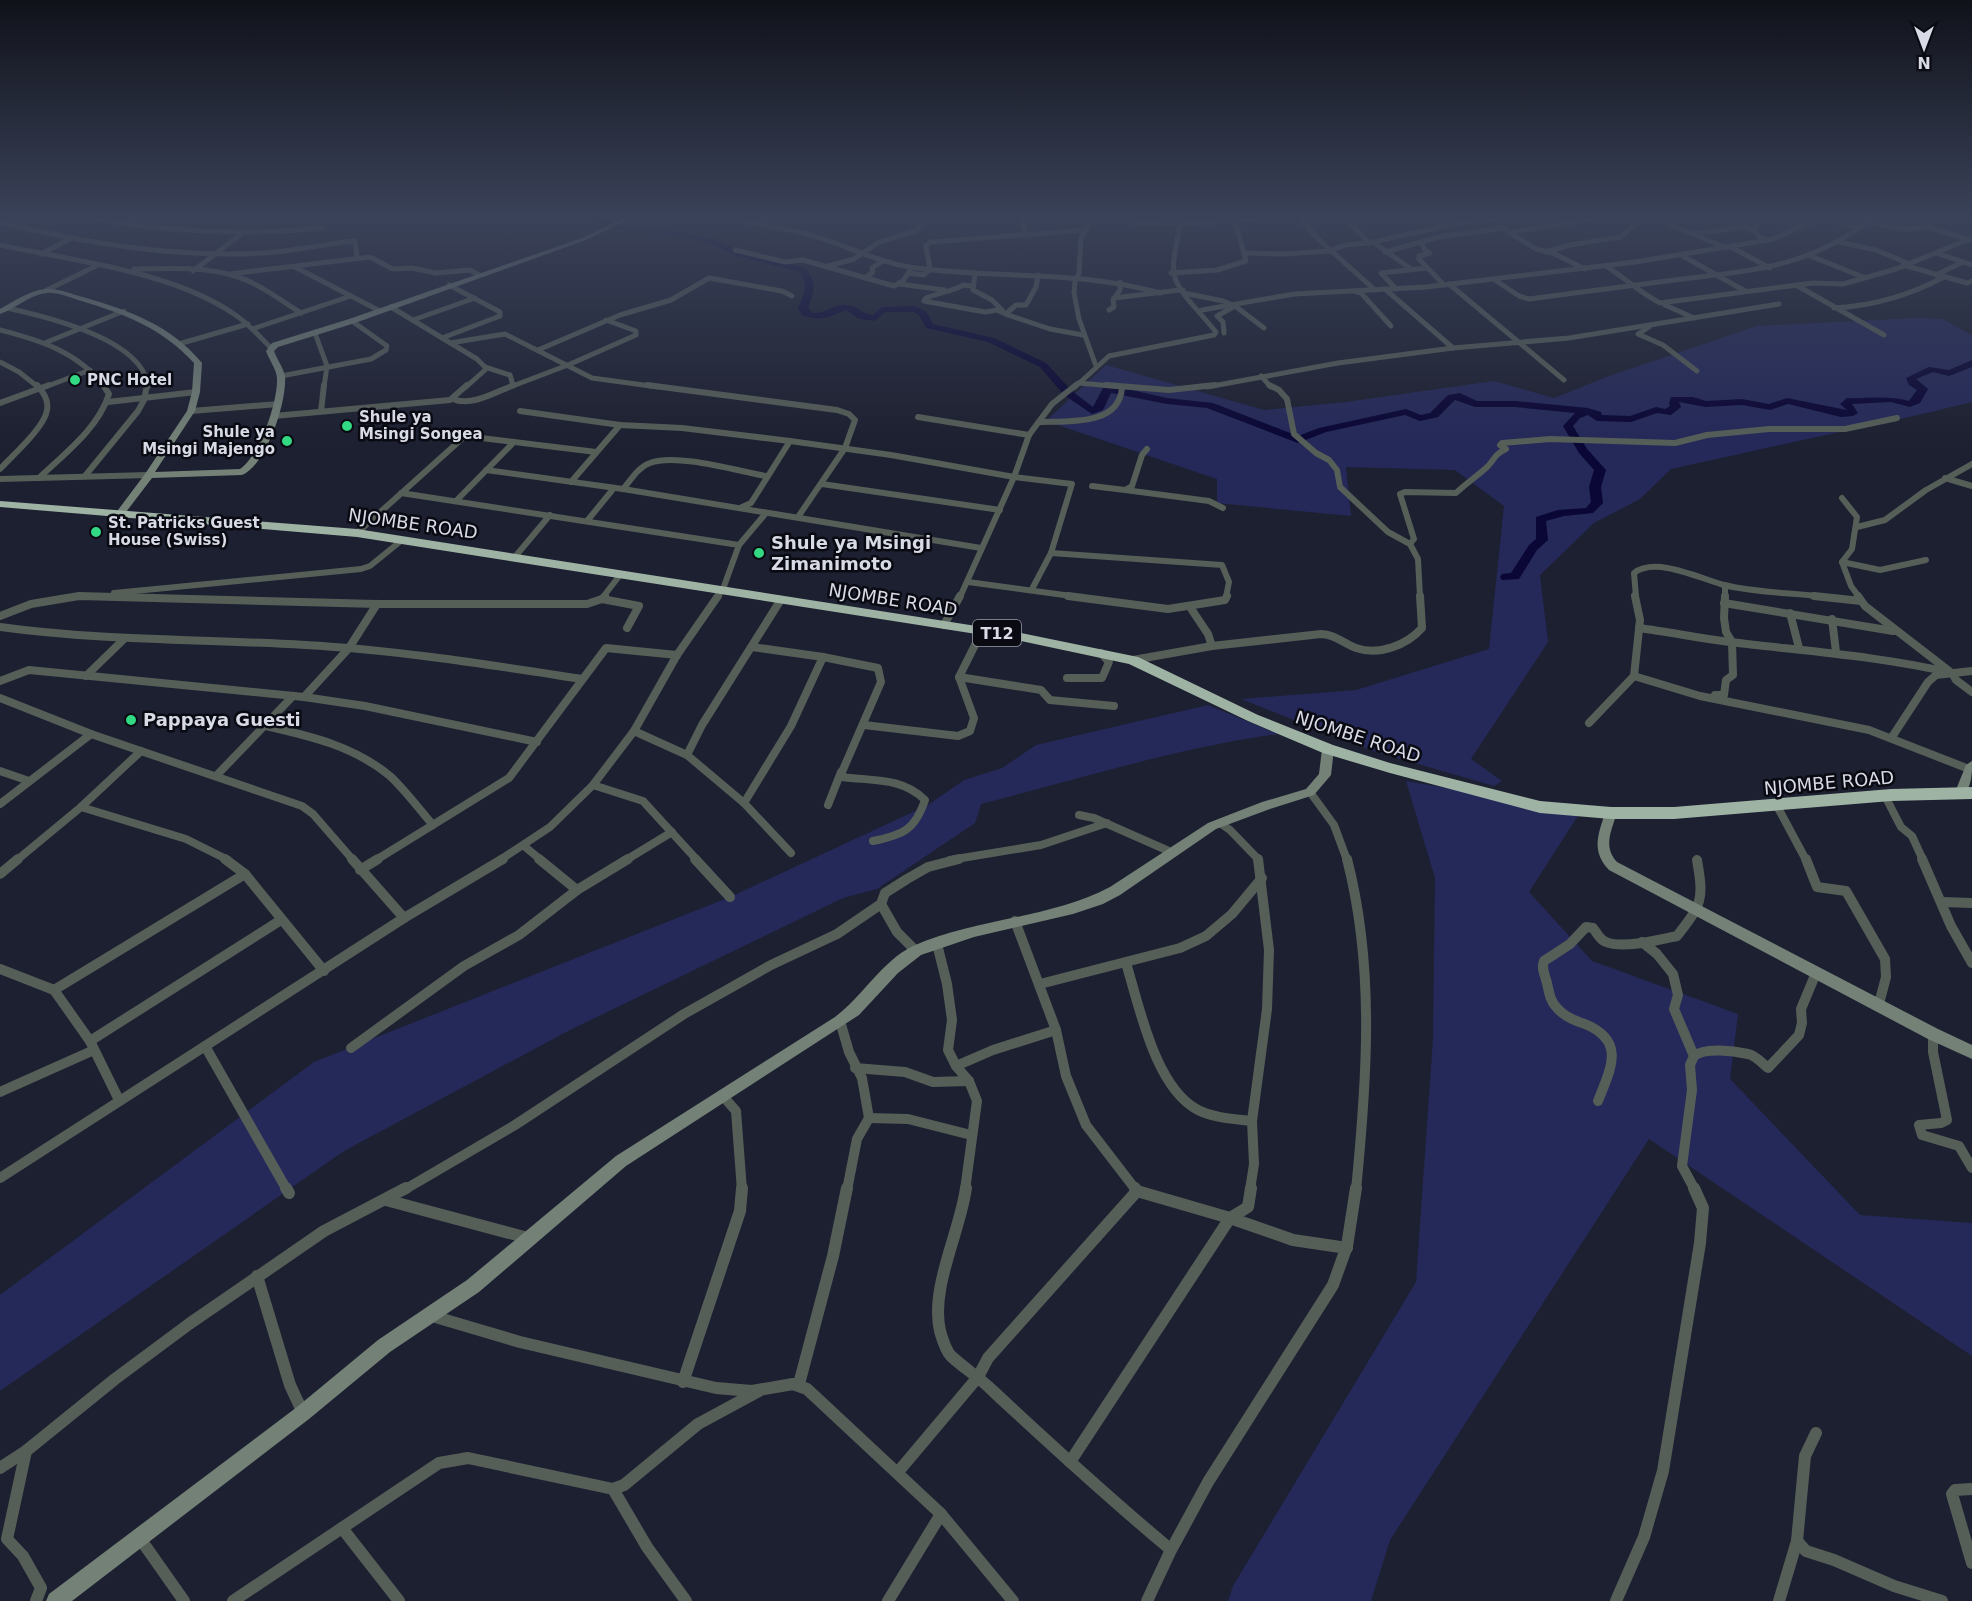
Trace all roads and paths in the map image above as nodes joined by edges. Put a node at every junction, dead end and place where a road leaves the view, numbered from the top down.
1 (41, 293) edge
2 (54, 293) edge
3 (197, 293) edge
4 (268, 293) edge
5 (345, 293) edge
6 (429, 293) edge
7 (464, 293) edge
8 (684, 293) edge
9 (785, 293) edge
10 (939, 293) edge
11 (978, 293) edge
12 (1034, 293) edge
13 (1076, 293) edge
14 (1118, 293) edge
15 (1160, 293) edge
16 (1184, 293) edge
17 (1186, 293) edge
18 (1314, 293) edge
19 (1359, 293) edge
20 (1389, 293) edge
21 (1457, 293) edge
22 (1512, 293) edge
23 (1578, 293) edge
24 (1642, 293) edge
25 (1733, 293) edge
26 (1809, 293) edge
27 (1911, 293) edge
28 (351, 296) junction
29 (792, 296) dead end
30 (475, 298) junction
31 (1114, 298) junction
32 (1659, 303) junction
33 (1779, 304) dead end
34 (1232, 305) junction
35 (391, 307) junction
36 (1834, 308) junction
37 (4, 310) edge
38 (380, 310) junction
39 (1109, 310) dead end
40 (124, 311) junction
41 (1199, 312) junction
42 (301, 313) junction
43 (1008, 315) junction
44 (1694, 318) junction
45 (413, 320) junction
46 (606, 320) junction
47 (352, 321) junction
48 (248, 324) junction
49 (1608, 324) dead end
50 (1656, 324) junction
51 (1391, 326) dead end
52 (80, 328) junction
53 (255, 328) junction
54 (1264, 328) dead end
55 (0, 330) edge
56 (1611, 330) junction
57 (1232, 332) dead end
58 (315, 333) junction
59 (1083, 335) junction
60 (1884, 335) dead end
61 (442, 338) junction
62 (47, 342) junction
63 (1522, 342) junction
64 (450, 343) junction
65 (182, 344) junction
66 (271, 348) junction
67 (1453, 348) junction
68 (538, 350) junction
69 (0, 362) edge
70 (568, 365) junction
71 (327, 366) junction
72 (1096, 366) junction
73 (485, 367) junction
74 (90, 370) junction
75 (1697, 371) dead end
76 (281, 376) junction
77 (1261, 376) junction
78 (1564, 380) dead end
79 (1078, 383) junction
80 (513, 385) junction
81 (1122, 387) junction
82 (41, 388) junction
83 (714, 390) dead end
84 (196, 392) junction
85 (721, 394) junction
86 (145, 399) junction
87 (453, 399) junction
88 (108, 402) junction
89 (0, 403) edge
90 (278, 404) junction
91 (191, 411) junction
92 (321, 411) junction
93 (520, 411) dead end
94 (274, 416) junction
95 (918, 417) dead end
96 (1897, 418) dead end
97 (1039, 422) junction
98 (620, 426) junction
99 (1029, 435) junction
100 (790, 441) junction
101 (514, 442) junction
102 (845, 448) junction
103 (1147, 449) dead end
104 (596, 452) junction
105 (1972, 464) edge
106 (0, 469) edge
107 (486, 470) junction
108 (149, 475) junction
109 (85, 476) junction
110 (766, 476) junction
111 (1014, 477) junction
112 (39, 478) junction
113 (1944, 478) junction
114 (0, 479) edge
115 (572, 482) junction
116 (822, 484) junction
117 (1092, 486) dead end
118 (1972, 486) edge
119 (614, 488) junction
120 (623, 489) junction
121 (1125, 490) junction
122 (401, 493) junction
123 (1842, 498) dead end
124 (456, 501) junction
125 (0, 504) edge
126 (739, 508) junction
127 (1223, 508) dead end
128 (1000, 510) junction
129 (766, 513) junction
130 (120, 514) junction
131 (550, 515) junction
132 (798, 517) junction
133 (587, 521) junction
134 (1857, 528) junction
135 (357, 533) junction
136 (402, 540) junction
137 (1410, 544) junction
138 (739, 545) junction
139 (981, 548) junction
140 (1051, 553) junction
141 (513, 558) junction
142 (1926, 560) dead end
143 (1842, 562) junction
144 (620, 575) junction
145 (968, 582) junction
146 (1725, 585) junction
147 (723, 589) junction
148 (1032, 589) junction
149 (95, 594) junction
150 (602, 599) junction
151 (780, 601) junction
152 (1861, 601) junction
153 (1724, 603) junction
154 (377, 604) junction
155 (1190, 607) junction
156 (1790, 613) junction
157 (0, 616) edge
158 (1832, 619) junction
159 (944, 626) junction
160 (0, 627) edge
161 (627, 628) dead end
162 (1639, 628) junction
163 (982, 631) junction
164 (1896, 631) junction
165 (123, 640) junction
166 (1732, 642) junction
167 (752, 646) junction
168 (1212, 646) junction
169 (349, 648) junction
170 (1799, 648) junction
171 (1101, 652) junction
172 (1836, 652) junction
173 (677, 656) junction
174 (823, 657) junction
175 (1133, 660) junction
176 (1972, 672) edge
177 (1952, 673) junction
178 (86, 676) junction
179 (1634, 676) junction
180 (959, 677) junction
181 (1067, 678) dead end
182 (582, 679) junction
183 (0, 681) edge
184 (1972, 692) edge
185 (293, 696) junction
186 (1700, 696) junction
187 (304, 697) junction
188 (0, 698) edge
189 (1114, 706) dead end
190 (1589, 723) dead end
191 (864, 725) junction
192 (266, 726) junction
193 (634, 731) junction
194 (91, 734) junction
195 (1892, 737) junction
196 (537, 742) junction
197 (1328, 749) junction
198 (141, 751) junction
199 (687, 755) junction
200 (1970, 767) edge
201 (0, 771) edge
202 (842, 772) junction
203 (216, 776) junction
204 (29, 782) junction
205 (593, 785) junction
206 (1310, 792) junction
207 (1967, 792) edge
208 (1885, 796) junction
209 (744, 803) junction
210 (0, 804) edge
211 (828, 805) dead end
212 (1777, 806) junction
213 (81, 807) junction
214 (1611, 813) junction
215 (1079, 815) dead end
216 (1107, 823) junction
217 (1220, 823) junction
218 (433, 825) junction
219 (672, 832) junction
220 (873, 841) dead end
221 (524, 846) junction
222 (1171, 852) junction
223 (791, 854) dead end
224 (1697, 860) dead end
225 (360, 870) junction
226 (0, 874) edge
227 (245, 874) junction
228 (1262, 878) junction
229 (577, 890) junction
230 (730, 897) dead end
231 (1942, 902) junction
232 (1972, 903) edge
233 (881, 904) junction
234 (1697, 910) junction
235 (404, 918) junction
236 (281, 921) junction
237 (1016, 921) junction
238 (1642, 942) junction
239 (938, 944) junction
240 (916, 951) junction
241 (1126, 963) junction
242 (1972, 963) edge
243 (0, 969) edge
244 (324, 971) junction
245 (1816, 973) junction
246 (1040, 984) junction
247 (54, 990) junction
248 (1874, 1002) junction
249 (840, 1021) junction
250 (1056, 1030) junction
251 (1932, 1035) junction
252 (92, 1046) junction
253 (206, 1046) junction
254 (351, 1048) dead end
255 (1972, 1052) edge
256 (1694, 1056) junction
257 (956, 1066) junction
258 (855, 1068) junction
259 (969, 1081) junction
260 (0, 1092) edge
261 (722, 1095) junction
262 (119, 1100) junction
263 (1598, 1101) dead end
264 (869, 1118) junction
265 (1252, 1121) junction
266 (971, 1135) junction
267 (1972, 1168) edge
268 (0, 1178) edge
269 (1137, 1191) junction
270 (289, 1193) dead end
271 (386, 1200) junction
272 (1230, 1218) junction
273 (528, 1238) junction
274 (1347, 1248) junction
275 (257, 1276) junction
276 (428, 1315) junction
277 (978, 1377) junction
278 (683, 1382) junction
279 (799, 1384) junction
280 (760, 1390) junction
281 (303, 1413) junction
282 (1816, 1433) dead end
283 (26, 1450) junction
284 (1070, 1462) junction
285 (0, 1468) edge
286 (898, 1472) junction
287 (613, 1489) junction
288 (1972, 1489) edge
289 (941, 1514) junction
290 (342, 1528) junction
291 (138, 1537) junction
292 (1797, 1541) junction
293 (1170, 1549) junction
294 (1972, 1563) edge
295 (36, 1601) edge
296 (56, 1601) edge
297 (184, 1601) edge
298 (233, 1601) edge
299 (399, 1601) edge
300 (686, 1601) edge
301 (888, 1601) edge
302 (1013, 1601) edge
303 (1148, 1601) edge
304 (1616, 1601) edge
305 (1779, 1601) edge
306 (1942, 1601) edge

1 - 37 street
2 - 40 street
3 - 48 street
4 - 42 street
5 - 28 street
6 - 35 street
7 - 30 street
8 - 46 street
9 - 29 street
10 - 43 street
11 - 43 street
12 - 43 street
13 - 59 street
14 - 31 street
15 - 31 street
16 - 34 street
17 - 41 street
18 - 34 street
19 - 51 street
20 - 67 street
21 - 63 street
22 - 23 street
24 - 32 street
25 - 32 street
26 - 36 street
27 - 36 street
28 - 38 street
28 - 42 street
30 - 45 street
30 - 61 street
31 - 39 street
32 - 44 street
33 - 44 street
34 - 41 street
34 - 54 street
34 - 57 street
35 - 38 street
35 - 45 street
36 - 60 street
37 - 52 street
38 - 47 street
40 - 52 street
40 - 65 street
41 - 72 street
42 - 53 street
43 - 59 street
44 - 50 street
45 - 61 street
46 - 68 street
46 - 70 street
47 - 58 street
47 - 71 street
48 - 53 street
48 - 65 street
49 - 56 street
50 - 56 street
50 - 75 street
52 - 62 street
52 - 86 street
53 - 66 street
55 - 62 street
56 - 63 street
58 - 66 street
58 - 71 street
59 - 72 street
61 - 64 street
62 - 74 street
63 - 67 street
63 - 78 street
64 - 68 street
64 - 73 street
65 - 84 street
66 - 76 street
67 - 77 street
68 - 70 street
69 - 82 street
70 - 80 street
70 - 85 street
71 - 76 street
71 - 92 street
72 - 79 street
73 - 80 street
73 - 87 street
74 - 82 street
74 - 88 street
76 - 90 street
77 - 81 street
77 - 137 street
79 - 81 street
79 - 97 street
80 - 87 street
81 - 97 street
82 - 89 street
82 - 106 street
83 - 85 street
84 - 86 street
84 - 91 street
85 - 102 street
86 - 88 street
86 - 109 street
87 - 92 street
88 - 112 street
90 - 91 street
90 - 94 street
91 - 108 street
92 - 94 street
93 - 98 street
94 - 108 street
95 - 99 street
96 - 137 street
97 - 99 street
98 - 100 street
98 - 104 street
99 - 111 street
100 - 102 street
100 - 110 street
101 - 104 street
101 - 107 street
101 - 122 street
102 - 111 street
102 - 116 street
103 - 121 street
104 - 115 street
105 - 113 street
107 - 115 street
107 - 124 street
108 - 109 street
108 - 130 street
109 - 112 street
110 - 120 street
110 - 126 street
111 - 128 street
111 - 140 street
112 - 114 street
113 - 118 street
113 - 134 street
115 - 119 street
116 - 128 street
116 - 132 street
117 - 121 street
119 - 120 street
119 - 133 street
120 - 126 street
121 - 127 street
122 - 124 street
122 - 135 street
123 - 134 street
124 - 131 street
125 - 130 highway, NJOMBE ROAD / T12
126 - 129 street
128 - 139 street
129 - 132 street
129 - 138 street
130 - 135 highway, NJOMBE ROAD / T12
131 - 133 street
131 - 141 street
132 - 139 street
133 - 138 street
134 - 143 street
135 - 136 highway, NJOMBE ROAD / T12
136 - 141 highway, NJOMBE ROAD / T12
136 - 149 street
137 - 168 street
138 - 147 street
139 - 145 street
140 - 148 street
140 - 155 street
141 - 144 highway, NJOMBE ROAD / T12
142 - 143 street
143 - 152 street
144 - 147 highway, NJOMBE ROAD / T12
144 - 150 street
145 - 148 street
145 - 159 street
146 - 152 street
146 - 153 street
146 - 162 street
147 - 151 highway, NJOMBE ROAD / T12
147 - 173 street
148 - 155 street
149 - 154 street
149 - 157 street
150 - 154 street
150 - 161 street
151 - 159 highway, NJOMBE ROAD / T12
151 - 167 street
152 - 164 street
153 - 156 street
153 - 166 street
154 - 169 street
155 - 168 street
156 - 158 street
156 - 170 street
158 - 164 street
158 - 172 street
159 - 163 highway, NJOMBE ROAD / T12
160 - 165 street
162 - 166 street
162 - 179 street
163 - 171 highway, NJOMBE ROAD / T12
163 - 180 street
164 - 177 street
165 - 169 street
165 - 178 street
166 - 170 street
166 - 186 street
167 - 174 street
167 - 199 street
168 - 175 street
169 - 182 street
169 - 187 street
170 - 172 street
171 - 175 highway, NJOMBE ROAD / T12
171 - 181 street
172 - 177 street
173 - 182 street
173 - 193 street
174 - 191 street
174 - 209 street
175 - 197 highway, NJOMBE ROAD / T12
176 - 177 street
177 - 184 street
177 - 195 street
178 - 183 street
178 - 185 street
179 - 186 street
179 - 190 street
180 - 189 street
180 - 191 street
182 - 196 street
185 - 187 street
185 - 192 street
186 - 195 street
187 - 196 street
188 - 194 street
191 - 202 street
192 - 203 street
192 - 218 street
193 - 199 street
193 - 205 street
194 - 198 street
194 - 204 street
195 - 200 street
196 - 218 street
197 - 206 street
197 - 214 highway, NJOMBE ROAD / T12
198 - 203 street
198 - 213 street
199 - 209 street
200 - 207 street
201 - 204 street
202 - 211 street
202 - 220 street
203 - 225 street
204 - 210 street
205 - 219 street
205 - 221 street
206 - 217 street
206 - 274 street
207 - 208 highway, NJOMBE ROAD / T12
208 - 212 highway, NJOMBE ROAD / T12
208 - 231 street
209 - 223 street
212 - 214 highway, NJOMBE ROAD / T12
212 - 248 street
213 - 226 street
213 - 227 street
214 - 234 street
215 - 216 street
216 - 222 street
216 - 233 street
217 - 222 street
217 - 228 street
218 - 225 street
219 - 229 street
219 - 230 street
221 - 229 street
221 - 235 street
222 - 237 street
224 - 234 street
225 - 235 street
227 - 236 street
227 - 247 street
228 - 241 street
228 - 265 street
229 - 254 street
231 - 232 street
231 - 242 street
233 - 240 street
233 - 271 street
234 - 238 street
234 - 245 street
235 - 244 street
236 - 244 street
236 - 252 street
237 - 239 street
237 - 246 street
238 - 256 street
238 - 263 street
239 - 240 street
239 - 257 street
240 - 249 street
241 - 246 street
241 - 265 street
243 - 247 street
244 - 253 street
245 - 248 street
245 - 256 street
246 - 250 street
247 - 252 street
248 - 251 street
249 - 258 street
249 - 261 street
250 - 257 street
250 - 269 street
251 - 255 street
251 - 267 street
252 - 260 street
252 - 262 street
253 - 262 street
253 - 270 street
256 - 304 street
257 - 259 street
258 - 259 street
258 - 264 street
259 - 266 street
261 - 273 street
261 - 278 street
262 - 268 street
264 - 266 street
264 - 279 street
265 - 272 street
266 - 277 street
269 - 272 street
269 - 277 street
271 - 273 street
271 - 275 street
272 - 274 street
272 - 284 street
273 - 276 street
274 - 293 street
275 - 281 street
275 - 283 street
276 - 278 street
276 - 281 street
277 - 284 street
277 - 286 street
278 - 280 street
279 - 280 street
279 - 286 street
280 - 287 street
281 - 291 street
282 - 292 street
283 - 285 street
283 - 295 street
284 - 293 street
286 - 289 street
287 - 290 street
287 - 300 street
288 - 294 street
289 - 301 street
289 - 302 street
290 - 298 street
290 - 299 street
291 - 296 street
291 - 297 street
292 - 305 street
292 - 306 street
293 - 303 street

